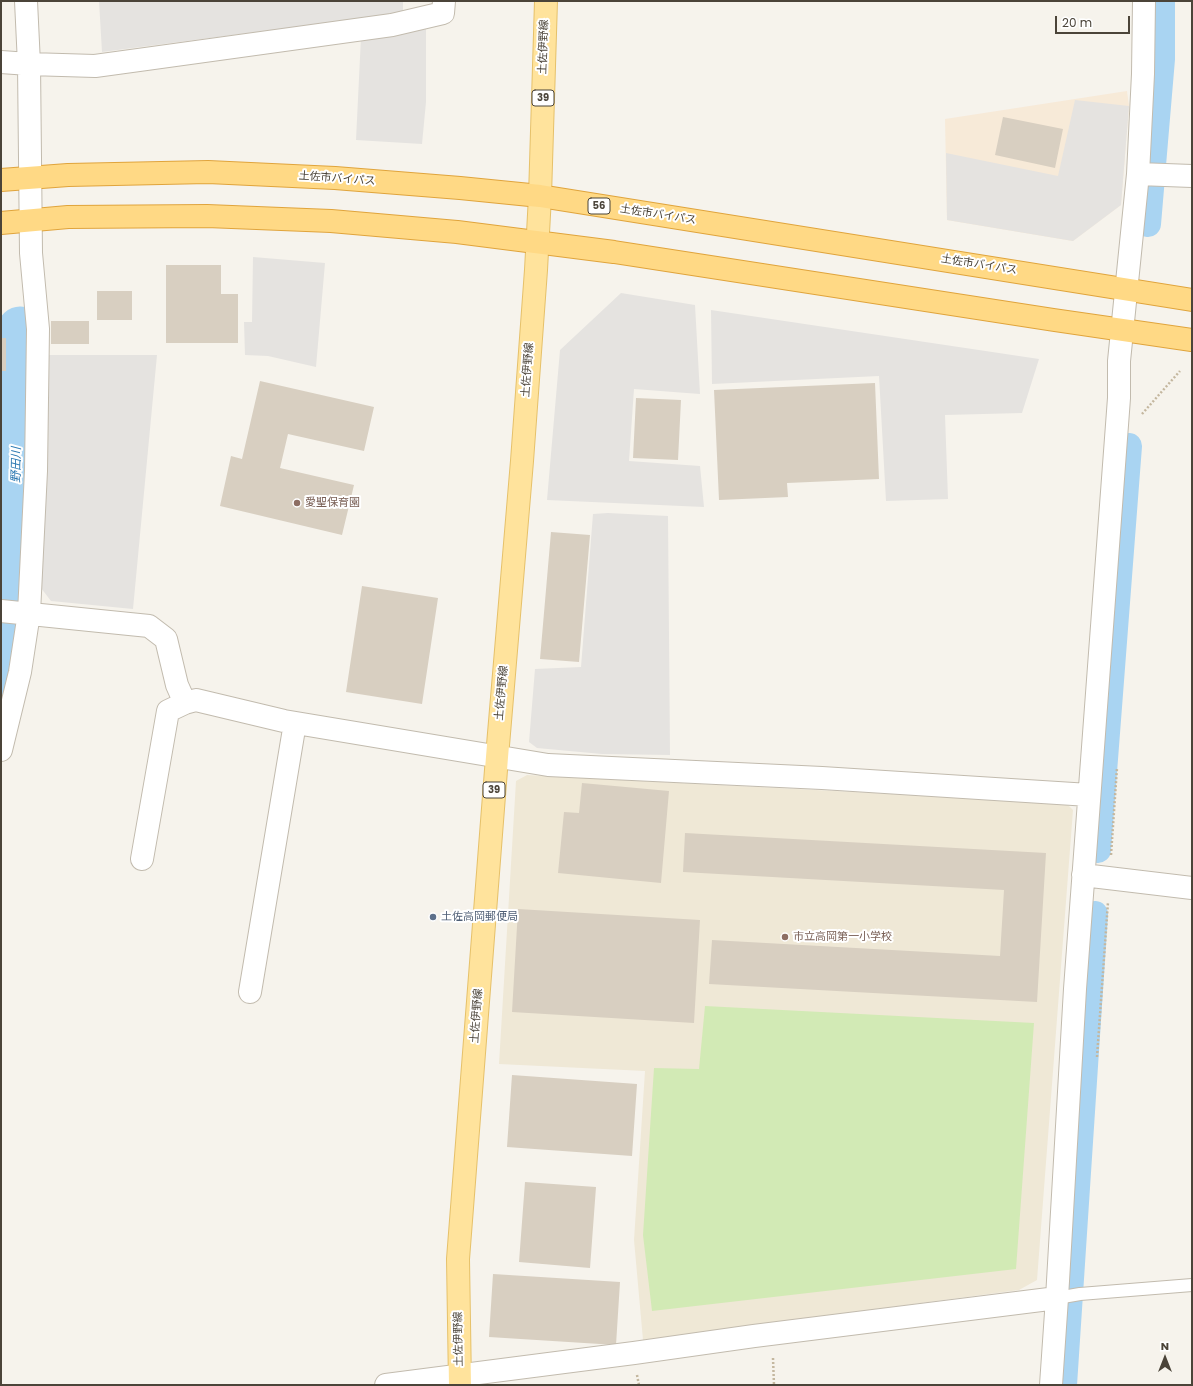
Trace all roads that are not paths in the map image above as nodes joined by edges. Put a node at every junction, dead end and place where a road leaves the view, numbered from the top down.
1 (26, 1) edge
2 (444, 1) edge
3 (546, 1) edge
4 (1144, 1) edge
5 (1, 62) edge
6 (28, 64) junction
7 (1150, 175) junction
8 (1192, 176) edge
9 (30, 178) junction
10 (1, 180) edge
11 (540, 196) junction
12 (30, 221) junction
13 (1, 223) edge
14 (537, 242) junction
15 (1126, 290) junction
16 (1192, 300) edge
17 (1122, 331) junction
18 (1192, 340) edge
19 (1, 611) edge
20 (29, 613) junction
21 (185, 703) junction
22 (295, 723) junction
23 (1, 750) edge
24 (497, 756) junction
25 (1089, 795) junction
26 (142, 859) dead end
27 (1084, 874) junction
28 (1192, 888) edge
29 (250, 992) dead end
30 (1192, 1286) edge
31 (1058, 1298) junction
32 (460, 1381) edge
33 (386, 1385) edge
34 (1051, 1385) edge

1 - 6 street
2 - 6 street
3 - 11 main road, 土佐伊野線 / 39
4 - 7 street
5 - 6 street
6 - 9 street
7 - 8 street
7 - 15 street
9 - 10 highway, 土佐市バイパス / 56
9 - 11 highway, 土佐市バイパス / 56
9 - 12 street
11 - 14 main road, 土佐伊野線 / 39
11 - 15 highway, 土佐市バイパス / 56
12 - 13 highway
12 - 14 highway
12 - 20 street
14 - 17 highway
14 - 24 main road, 土佐伊野線 / 39
15 - 16 highway, 土佐市バイパス / 56
15 - 17 street
17 - 18 highway
17 - 25 street
19 - 20 street
20 - 21 street
20 - 23 street
21 - 22 street
21 - 26 street
22 - 24 street
22 - 29 street
24 - 25 street
24 - 32 main road, 土佐伊野線 / 39
25 - 27 street
27 - 28 street
27 - 31 street
30 - 31 lane
31 - 32 street
31 - 34 street
32 - 33 street

